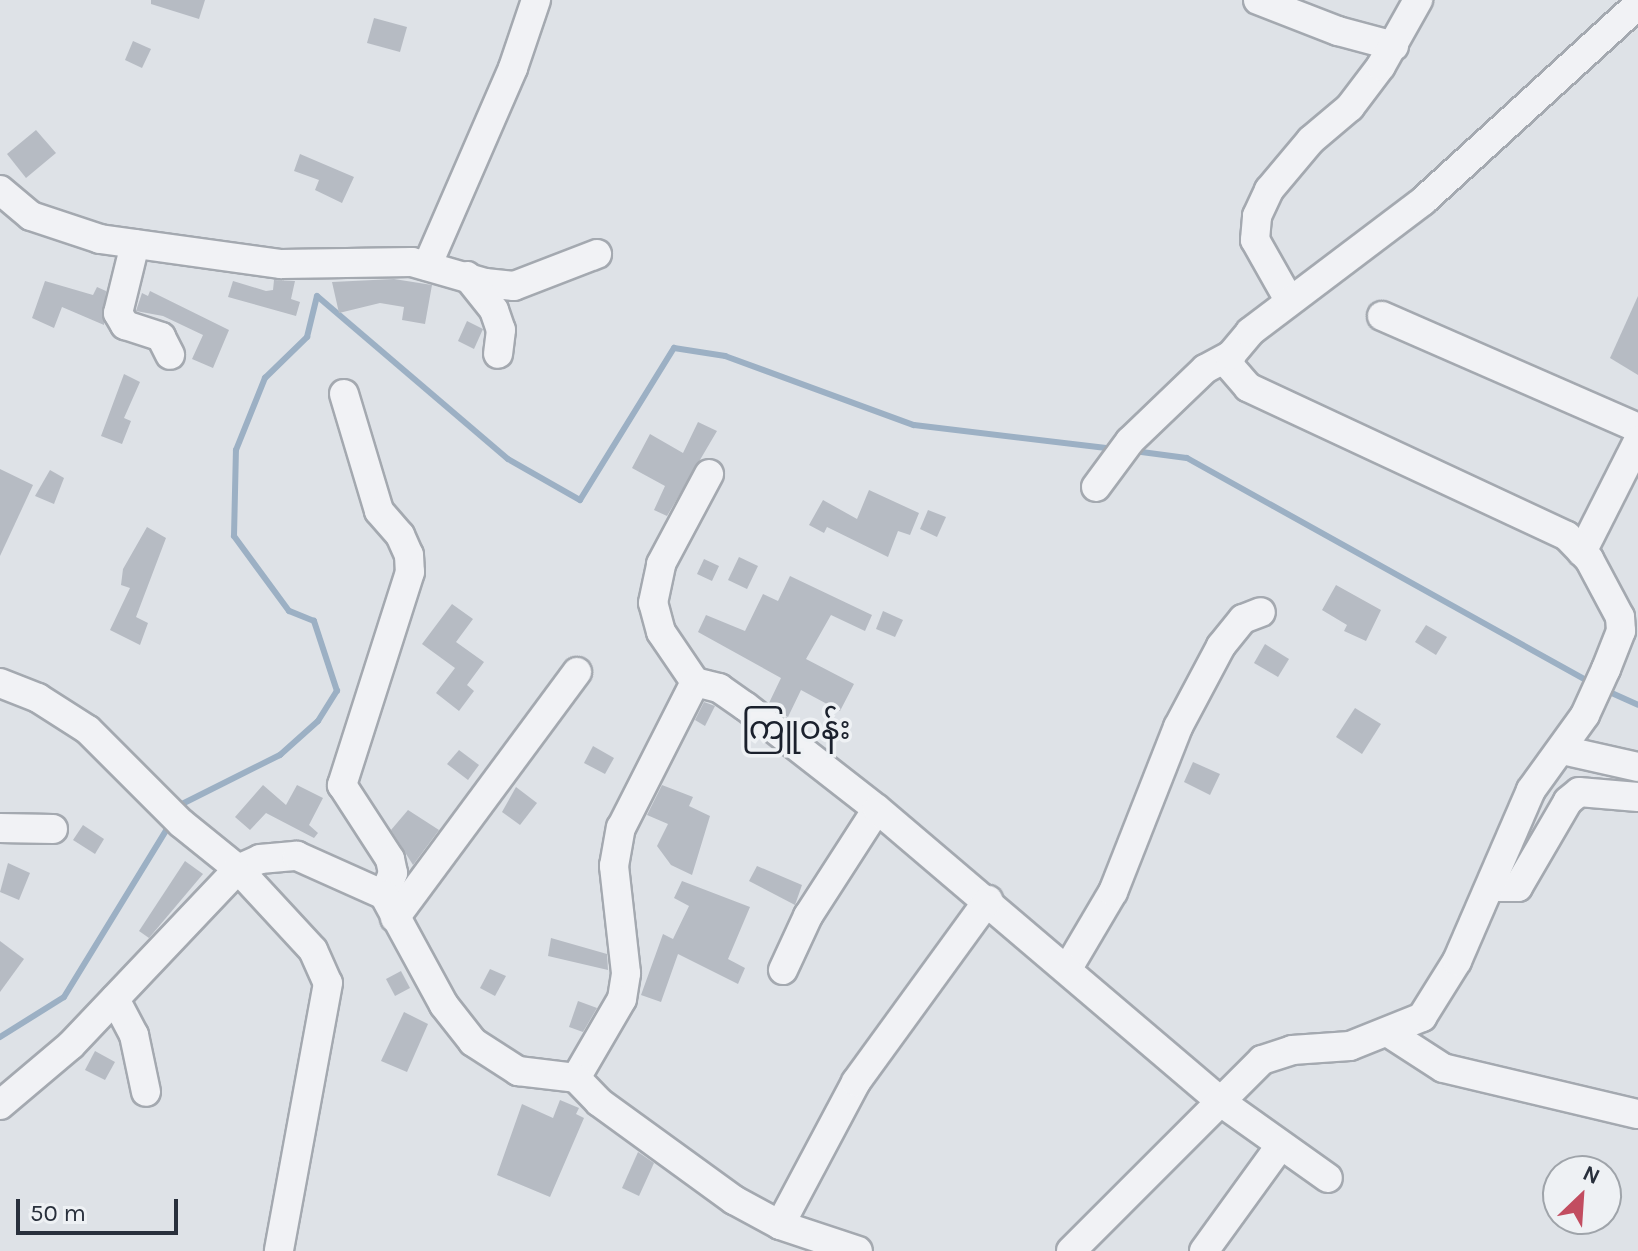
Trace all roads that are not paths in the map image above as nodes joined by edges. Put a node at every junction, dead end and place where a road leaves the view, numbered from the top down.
1 (536, 0) edge
2 (1258, 0) edge
3 (1387, 0) edge
4 (1418, 0) edge
5 (1638, 5) edge
6 (1397, 37) junction
7 (0, 190) edge
8 (135, 244) junction
9 (597, 254) dead end
10 (427, 266) junction
11 (467, 276) junction
12 (1289, 300) junction
13 (1382, 316) dead end
14 (498, 354) dead end
15 (170, 355) dead end
16 (1231, 355) junction
17 (344, 394) dead end
18 (1638, 428) edge
19 (1638, 441) edge
20 (709, 474) dead end
21 (1096, 487) dead end
22 (1588, 543) junction
23 (1261, 612) dead end
24 (1630, 626) edge
25 (577, 672) dead end
26 (695, 682) junction
27 (0, 683) edge
28 (1562, 750) junction
29 (1638, 767) edge
30 (1638, 797) edge
31 (877, 809) junction
32 (0, 828) edge
33 (53, 829) dead end
34 (238, 869) junction
35 (1490, 887) junction
36 (988, 900) junction
37 (389, 906) junction
38 (1068, 968) junction
39 (783, 970) dead end
40 (115, 999) junction
41 (1389, 1033) junction
42 (576, 1078) junction
43 (146, 1092) dead end
44 (1221, 1102) junction
45 (0, 1105) edge
46 (1638, 1114) edge
47 (1280, 1146) junction
48 (1328, 1178) dead end
49 (780, 1225) junction
50 (839, 1248) edge
51 (279, 1251) edge
52 (1071, 1251) edge
53 (1204, 1251) edge

1 - 10 street
2 - 6 street
3 - 6 street
4 - 6 street
5 - 12 street
6 - 12 street
7 - 8 street
8 - 10 street
8 - 15 street
9 - 11 street
10 - 11 street
11 - 14 street
12 - 16 street
13 - 18 street
16 - 21 street
16 - 22 street
17 - 37 street
19 - 22 street
20 - 26 street
22 - 24 street
23 - 38 street
24 - 28 street
25 - 37 street
26 - 31 street
26 - 42 street
27 - 34 street
28 - 29 street
28 - 35 street
30 - 35 street
31 - 36 street
31 - 39 street
32 - 33 street
34 - 37 street
34 - 40 street
34 - 51 street
35 - 41 street
36 - 38 street
36 - 49 street
37 - 42 street
38 - 44 street
40 - 43 street
40 - 45 street
41 - 44 street
41 - 46 street
42 - 49 street
44 - 47 street
44 - 52 street
47 - 48 street
47 - 53 street
49 - 50 street

